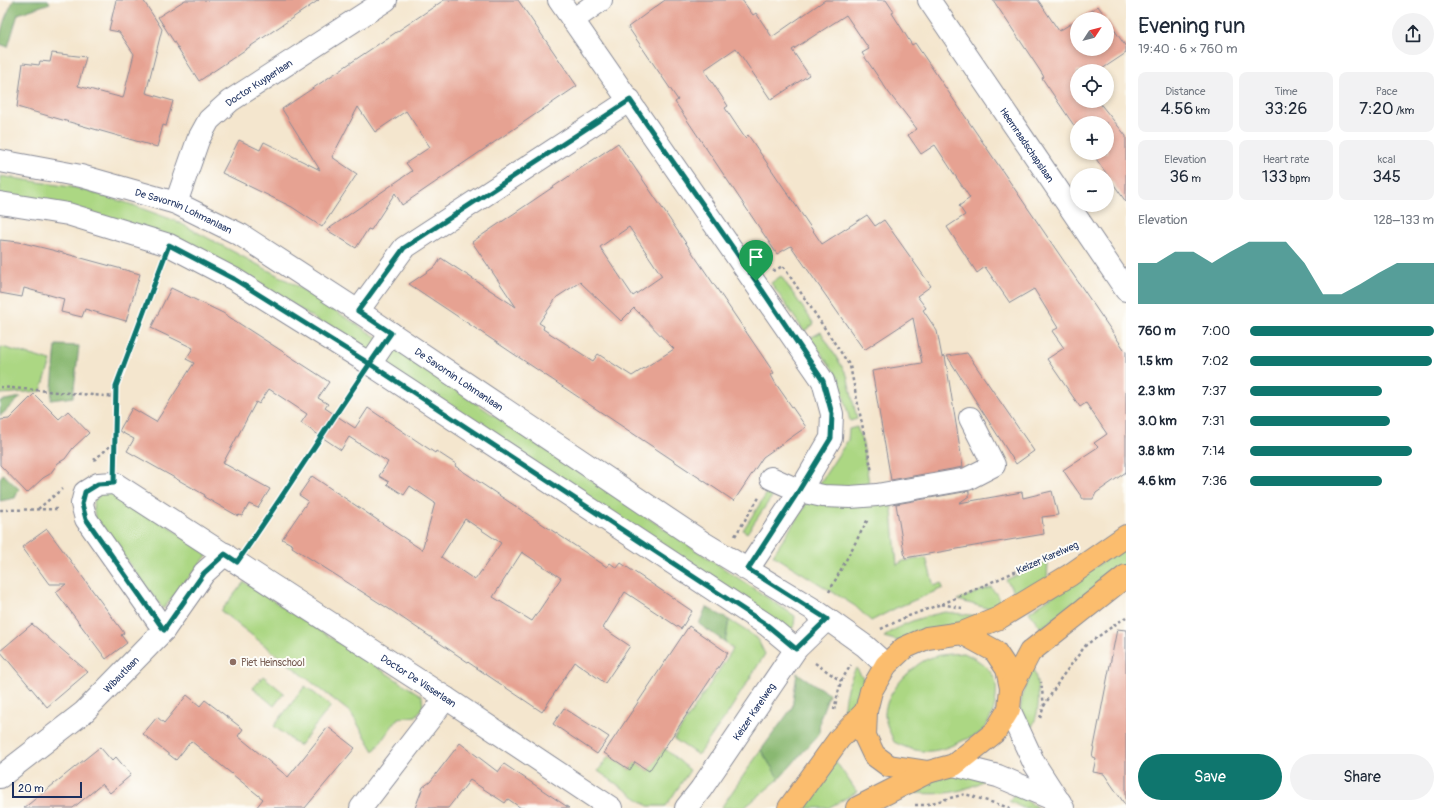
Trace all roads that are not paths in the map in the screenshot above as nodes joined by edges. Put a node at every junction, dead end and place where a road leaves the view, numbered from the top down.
1 (386, 0) edge
2 (559, 0) edge
3 (601, 0) edge
4 (929, 0) edge
5 (573, 20) junction
6 (630, 100) junction
7 (0, 160) edge
8 (0, 203) edge
9 (176, 203) junction
10 (1126, 290) edge
11 (358, 311) junction
12 (391, 333) junction
13 (370, 364) junction
14 (970, 418) dead end
15 (771, 478) road end
16 (800, 491) junction
17 (1126, 536) edge
18 (231, 558) junction
19 (748, 569) junction
20 (1126, 576) edge
21 (827, 619) junction
22 (164, 630) junction
23 (962, 633) junction
24 (796, 649) junction
25 (886, 665) junction
26 (446, 698) junction
27 (1010, 698) junction
28 (866, 711) junction
29 (954, 765) junction
30 (928, 772) junction
31 (0, 777) edge
32 (1062, 805) edge
33 (361, 808) edge
34 (611, 808) edge
35 (686, 808) edge
36 (789, 808) edge
37 (857, 808) edge

1 - 9 street, Doctor Kuyperlaan
2 - 5 street
3 - 5 street
4 - 10 street, Heemraadschapslaan
5 - 6 street
6 - 11 street
6 - 16 street
7 - 9 street, De Savornin Lohmanlaan
8 - 13 street
9 - 11 street, De Savornin Lohmanlaan
11 - 12 street, De Savornin Lohmanlaan
12 - 13 street
12 - 19 street, De Savornin Lohmanlaan
13 - 24 street
14 - 16 street
15 - 16 street
16 - 19 street
17 - 23 main road
18 - 22 street, Wibautlaan
18 - 22 street, Doctor De Visserlaan
18 - 26 street, Doctor De Visserlaan
19 - 21 street, De Savornin Lohmanlaan
20 - 27 main road
21 - 24 street, Keizer Karelweg
21 - 25 street, De Savornin Lohmanlaan
22 - 31 street, Wibautlaan
23 - 25 main road
23 - 27 main road
24 - 35 street, Keizer Karelweg
25 - 28 main road
26 - 33 street
26 - 34 street, Doctor De Visserlaan
27 - 29 main road
27 - 32 street
28 - 30 main road
28 - 36 main road
29 - 30 main road
29 - 32 street
30 - 37 main road

